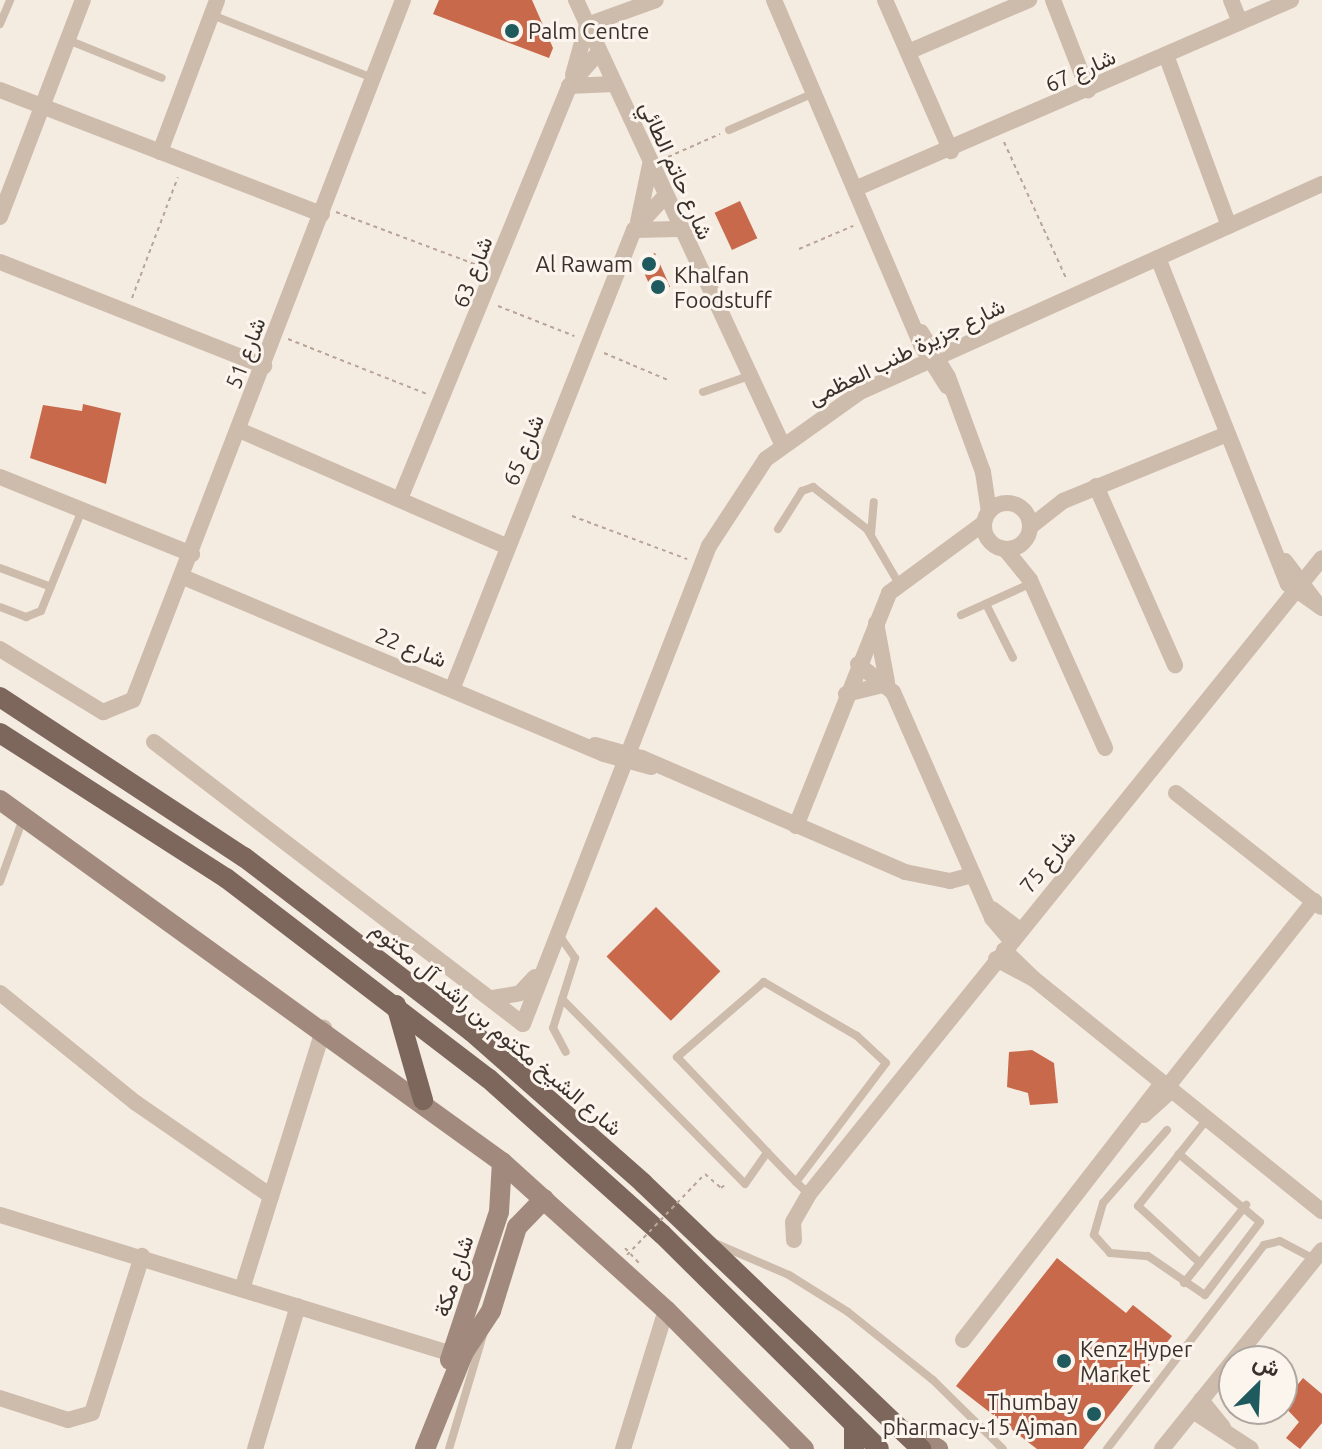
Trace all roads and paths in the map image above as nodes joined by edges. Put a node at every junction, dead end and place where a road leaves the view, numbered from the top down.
1 (10, 0) edge
2 (83, 0) edge
3 (403, 0) edge
4 (576, 0) edge
5 (656, 0) edge
6 (774, 0) edge
7 (885, 0) edge
8 (1029, 0) edge
9 (1053, 0) edge
10 (1231, 0) edge
11 (1242, 0) edge
12 (1291, 0) edge
13 (214, 8) edge
14 (1245, 20) junction
15 (0, 24) edge
16 (590, 30) junction
17 (68, 40) junction
18 (599, 52) junction
19 (908, 52) junction
20 (1161, 57) junction
21 (162, 78) dead end
22 (373, 78) junction
23 (570, 82) junction
24 (614, 84) junction
25 (1093, 88) junction
26 (0, 90) edge
27 (815, 93) junction
28 (42, 107) junction
29 (999, 129) junction
30 (729, 130) joint
31 (951, 151) junction
32 (160, 152) junction
33 (184, 161) junction
34 (650, 165) junction
35 (1322, 184) edge
36 (859, 193) junction
37 (665, 196) junction
38 (323, 211) junction
39 (0, 217) edge
40 (870, 218) junction
41 (1235, 224) junction
42 (636, 226) junction
43 (679, 229) junction
44 (799, 249) dead end
45 (1153, 261) junction
46 (0, 262) edge
47 (496, 272) junction
48 (1073, 296) junction
49 (484, 301) junction
50 (128, 309) junction
51 (276, 335) junction
52 (589, 345) junction
53 (934, 359) junction
54 (266, 360) junction
55 (746, 377) junction
56 (668, 380) dead end
57 (703, 392) dead end
58 (445, 401) junction
59 (1225, 428) junction
60 (237, 435) junction
61 (782, 443) junction
62 (983, 472) junction
63 (0, 477) edge
64 (1096, 486) junction
65 (406, 501) junction
66 (1063, 501) junction
67 (874, 502) dead end
68 (1015, 505) junction
69 (82, 510) junction
70 (572, 516) dead end
71 (986, 517) junction
72 (778, 529) dead end
73 (1028, 532) junction
74 (871, 534) junction
75 (510, 542) junction
76 (1000, 547) junction
77 (953, 548) junction
78 (192, 554) junction
79 (1322, 558) edge
80 (702, 565) junction
81 (0, 568) edge
82 (1031, 581) junction
83 (181, 582) junction
84 (898, 582) junction
85 (51, 587) junction
86 (1299, 588) junction
87 (986, 604) junction
88 (0, 607) edge
89 (1321, 607) edge
90 (961, 615) dead end
91 (876, 618) junction
92 (0, 649) edge
93 (1013, 658) dead end
94 (858, 664) junction
95 (1175, 665) dead end
96 (887, 684) junction
97 (453, 687) junction
98 (846, 694) junction
99 (0, 697) edge
100 (0, 733) edge
101 (154, 742) dead end
102 (1105, 748) dead end
103 (624, 756) junction
104 (1176, 793) dead end
105 (0, 800) edge
106 (24, 816) junction
107 (796, 826) junction
108 (970, 870) junction
109 (0, 882) edge
110 (1318, 904) edge
111 (555, 932) junction
112 (1008, 945) junction
113 (540, 969) junction
114 (0, 993) edge
115 (493, 998) junction
116 (562, 999) junction
117 (396, 1005) junction
118 (324, 1028) junction
119 (566, 1052) dead end
120 (1168, 1086) junction
121 (423, 1100) junction
122 (1208, 1117) junction
123 (1167, 1130) dead end
124 (767, 1152) junction
125 (1179, 1154) junction
126 (502, 1162) junction
127 (721, 1188) dead end
128 (802, 1188) junction
129 (271, 1196) junction
130 (544, 1199) junction
131 (1321, 1204) edge
132 (1246, 1205) junction
133 (0, 1215) edge
134 (699, 1236) junction
135 (794, 1240) dead end
136 (1318, 1254) edge
137 (627, 1255) dead end
138 (142, 1256) junction
139 (1200, 1263) junction
140 (1184, 1283) junction
141 (242, 1289) junction
142 (298, 1306) junction
143 (666, 1310) junction
144 (484, 1324) junction
145 (963, 1340) dead end
146 (457, 1356) junction
147 (0, 1398) edge
148 (1197, 1406) junction
149 (854, 1424) junction
150 (898, 1426) junction
151 (255, 1449) edge
152 (425, 1449) edge
153 (449, 1449) edge
154 (623, 1449) edge
155 (804, 1449) edge
156 (854, 1449) edge
157 (879, 1449) edge
158 (921, 1449) edge
159 (938, 1449) edge
160 (1003, 1449) edge
161 (1107, 1449) edge
162 (1162, 1449) edge
163 (1251, 1449) edge

1 - 15 lane
2 - 17 street
3 - 22 street, شارع 51
4 - 16 street, شارع حاتم الطائي
5 - 16 street
6 - 27 street
7 - 19 street
8 - 19 street
9 - 25 street
10 - 14 street
11 - 14 street
12 - 14 street, شارع 67
13 - 22 lane
13 - 32 street
14 - 20 street, شارع 67
16 - 18 street, شارع حاتم الطائي
16 - 23 street, شارع 63
17 - 21 lane
17 - 28 street
18 - 23 street, شارع 63
18 - 24 street, شارع حاتم الطائي
19 - 31 street
20 - 25 street, شارع 67
20 - 41 street
22 - 38 street, شارع 51
23 - 24 street
23 - 47 street, شارع 63
24 - 34 street, شارع حاتم الطائي
25 - 29 street, شارع 67
26 - 28 street
27 - 30 lane
27 - 36 street
28 - 32 street
28 - 39 street
29 - 31 street, شارع 67
29 - 48 path
30 - 34 path
31 - 36 street, شارع 67
32 - 33 street
33 - 38 street
33 - 50 path
34 - 37 street, شارع حاتم الطائي
34 - 42 street, شارع 65
35 - 41 street, شارع جزيرة طنب العظمى
36 - 40 street
37 - 42 street, شارع 65
37 - 43 street, شارع حاتم الطائي
38 - 47 path
38 - 51 street, شارع 51
40 - 44 path
40 - 53 street
41 - 45 street, شارع جزيرة طنب العظمى
42 - 43 street
42 - 52 street, شارع 65
43 - 55 street, شارع حاتم الطائي
45 - 48 street, شارع جزيرة طنب العظمى
45 - 59 street
46 - 50 street
47 - 49 street, شارع 63
48 - 53 street, شارع جزيرة طنب العظمى
49 - 52 path
49 - 58 street, شارع 63
50 - 54 street
51 - 54 street, شارع 51
51 - 58 path
52 - 56 path
52 - 75 street, شارع 65
53 - 61 street, شارع جزيرة طنب العظمى
53 - 62 street
54 - 60 street, شارع 51
55 - 57 lane
55 - 61 street, شارع حاتم الطائي
58 - 65 street, شارع 63
59 - 64 street
59 - 86 street
60 - 65 street
60 - 78 street, شارع 51
61 - 80 street, شارع جزيرة طنب العظمى
62 - 68 street
62 - 71 street
63 - 69 street
64 - 66 street
64 - 95 street
65 - 75 street
66 - 68 street
66 - 73 street
67 - 74 lane
68 - 71 street
68 - 73 street
69 - 78 street
69 - 85 lane
70 - 80 path
71 - 76 street
71 - 77 street
72 - 74 lane
73 - 76 street
73 - 82 street
74 - 84 lane
75 - 97 street, شارع 65
76 - 77 street
76 - 82 street
77 - 84 street
78 - 83 street, شارع 51
79 - 86 street, شارع 75
80 - 103 street, شارع جزيرة طنب العظمى
81 - 85 lane
82 - 87 lane
82 - 102 street
83 - 92 street, شارع 51
83 - 97 street, شارع 22
84 - 91 street
85 - 88 lane
86 - 89 street
86 - 112 street, شارع 75
87 - 90 lane
87 - 93 lane
91 - 94 street
91 - 96 street
94 - 96 street
94 - 98 street
96 - 98 street
96 - 108 street
97 - 103 street, شارع 22
98 - 107 street
99 - 134 main road, شارع الشيخ مكتوم بن راشد آل مكتوم
100 - 117 main road, شارع الشيخ مكتوم بن راشد آل مكتوم
101 - 115 street
103 - 107 street
103 - 111 street, شارع جزيرة طنب العظمى
104 - 110 street
105 - 106 street
106 - 109 lane
106 - 118 street
107 - 108 street
108 - 112 street
110 - 120 street
111 - 113 street, شارع جزيرة طنب العظمى
111 - 116 lane
112 - 120 street
112 - 128 street, شارع 75
113 - 115 street, شارع جزيرة طنب العظمى
113 - 115 street, شارع جزيرة طنب العظمى
114 - 129 street
116 - 119 lane
116 - 124 lane
117 - 121 main road
117 - 149 main road, شارع الشيخ مكتوم بن راشد آل مكتوم
118 - 121 street
118 - 129 street
120 - 122 street
120 - 145 street
121 - 126 street
122 - 125 lane
122 - 131 street
123 - 140 lane
124 - 128 lane
124 - 128 lane
125 - 132 lane
125 - 139 lane
126 - 130 street
126 - 146 street, شارع مكة
127 - 137 path, bridge
128 - 135 street, شارع 75
129 - 141 street
130 - 143 street
130 - 144 street, شارع مكة
132 - 139 lane
132 - 140 lane
133 - 138 street
134 - 150 main road, شارع الشيخ مكتوم بن راشد آل مكتوم
134 - 160 lane
136 - 148 street
136 - 161 lane
138 - 141 street
138 - 147 street
139 - 140 lane
141 - 142 street
142 - 146 street
142 - 151 street
143 - 154 street
143 - 155 street
144 - 146 street, شارع مكة
144 - 153 lane
146 - 152 street, شارع مكة
148 - 162 street
148 - 163 street
149 - 156 main road
149 - 157 main road, شارع الشيخ مكتوم بن راشد آل مكتوم
150 - 158 main road, شارع الشيخ مكتوم بن راشد آل مكتوم
150 - 159 street

